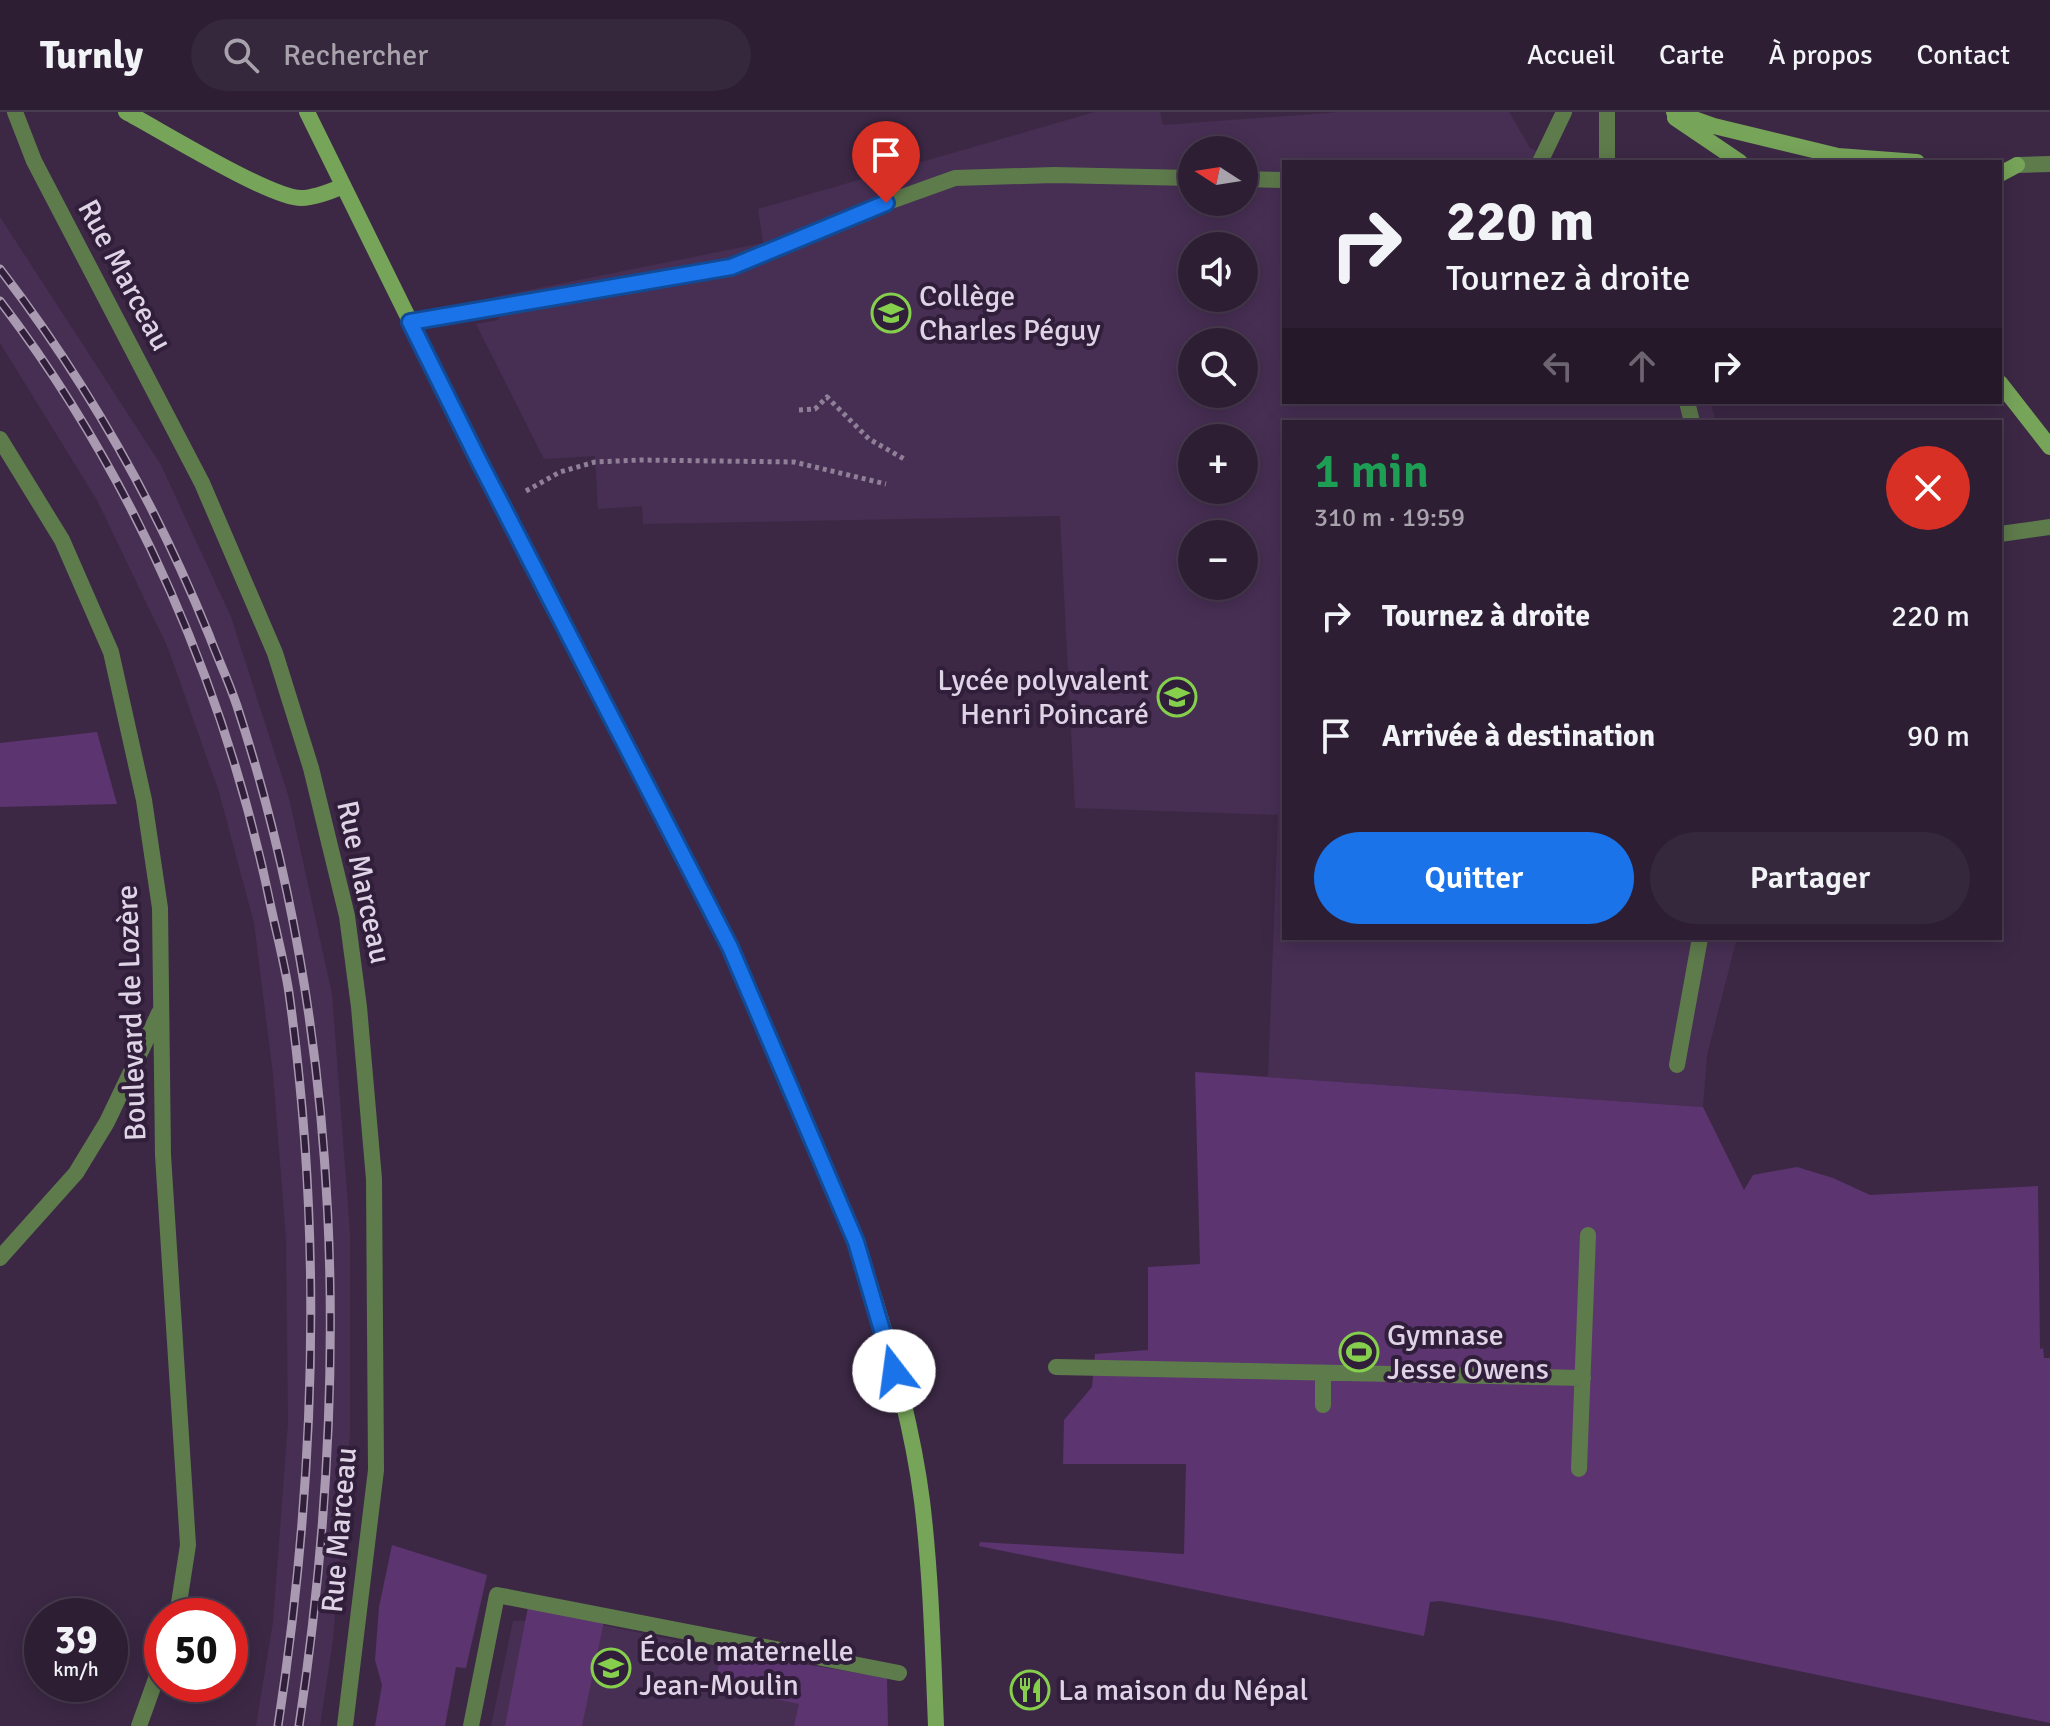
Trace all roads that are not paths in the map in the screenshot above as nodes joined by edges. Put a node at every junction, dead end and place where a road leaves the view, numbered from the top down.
1 (15, 112) edge
2 (126, 112) edge
3 (307, 112) edge
4 (1564, 112) edge
5 (1607, 112) edge
6 (1671, 112) edge
7 (1842, 159) edge
8 (1541, 160) edge
9 (1607, 160) edge
10 (1737, 160) edge
11 (1867, 160) edge
12 (2050, 164) edge
13 (2009, 165) edge
14 (1178, 178) edge
15 (1258, 179) edge
16 (1282, 180) edge
17 (343, 186) junction
18 (410, 322) junction
19 (2002, 386) edge
20 (0, 439) edge
21 (2050, 447) edge
22 (2050, 527) edge
23 (2002, 534) edge
24 (1700, 940) edge
25 (161, 1008) junction
26 (1677, 1065) dead end
27 (1588, 1235) dead end
28 (0, 1258) edge
29 (1056, 1367) dead end
30 (1323, 1373) junction
31 (1583, 1378) junction
32 (1323, 1405) dead end
33 (1579, 1469) dead end
34 (180, 1598) edge
35 (899, 1673) dead end
36 (148, 1702) edge
37 (941, 1725) edge
38 (139, 1726) edge
39 (345, 1726) edge
40 (471, 1726) edge

1 - 39 street, Rue Marceau
2 - 17 main road
3 - 17 main road
4 - 8 street
5 - 9 street
6 - 7 main road
6 - 10 main road
7 - 11 main road
12 - 13 street
14 - 18 street
15 - 16 street
17 - 18 main road
18 - 37 main road
19 - 21 main road
20 - 25 street, Boulevard de Lozère
22 - 23 street
24 - 26 street
25 - 28 street
25 - 34 street, Boulevard de Lozère
27 - 31 street
29 - 30 street
30 - 31 street
30 - 32 street
31 - 33 street
35 - 40 street
36 - 38 street

